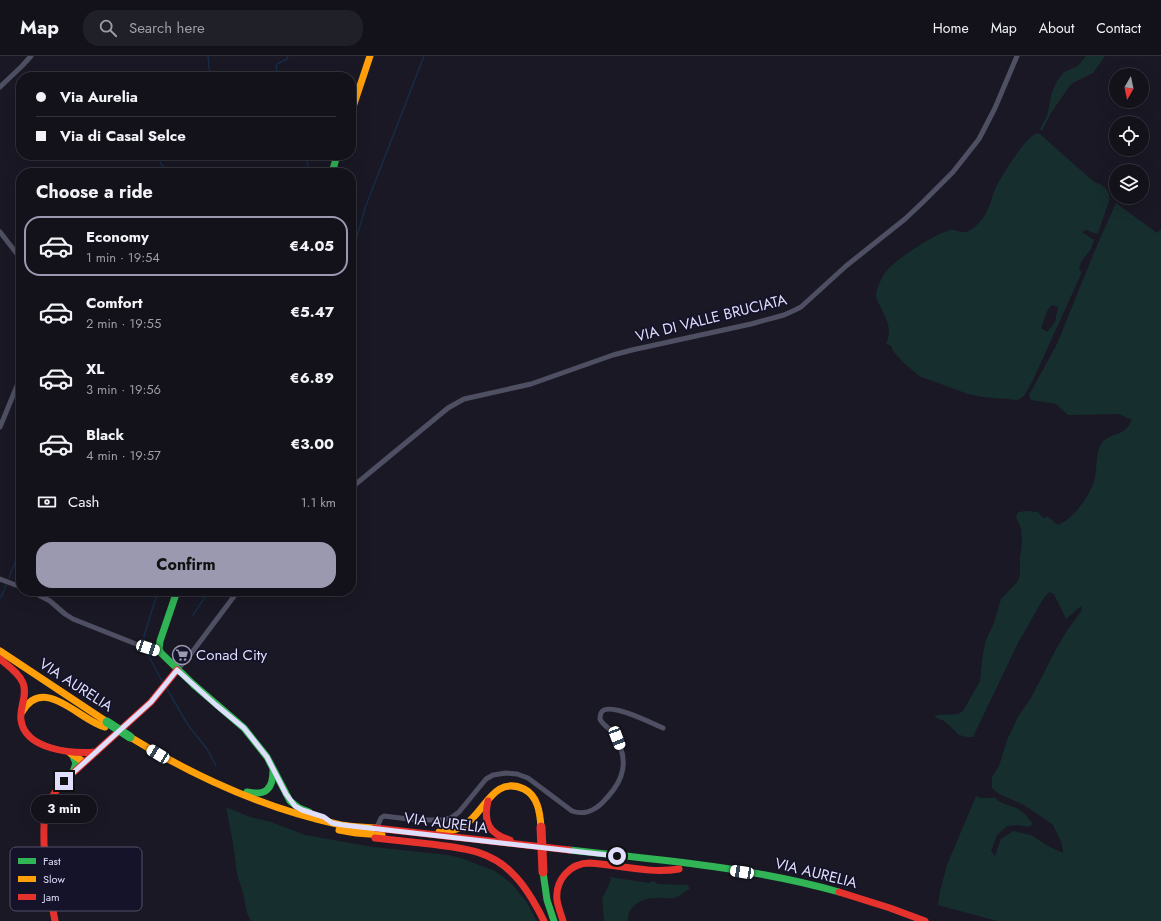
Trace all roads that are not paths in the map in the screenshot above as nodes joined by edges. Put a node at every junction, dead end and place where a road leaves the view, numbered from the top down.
1 (31, 56) edge
2 (370, 56) edge
3 (1017, 56) edge
4 (0, 87) edge
5 (356, 98) edge
6 (0, 232) edge
7 (16, 253) edge
8 (16, 388) edge
9 (0, 427) edge
10 (356, 484) edge
11 (0, 579) edge
12 (16, 585) edge
13 (40, 596) edge
14 (175, 596) edge
15 (234, 596) edge
16 (160, 652) junction
17 (2, 656) edge
18 (177, 670) junction
19 (22, 714) junction
20 (106, 725) junction
21 (663, 728) dead end
22 (128, 739) junction
23 (96, 752) junction
24 (72, 753) junction
25 (84, 762) junction
26 (273, 769) junction
27 (73, 772) junction
28 (200, 776) junction
29 (492, 795) junction
30 (332, 823) junction
31 (343, 825) junction
32 (378, 825) junction
33 (356, 833) junction
34 (44, 847) edge
35 (662, 861) junction
36 (679, 869) junction
37 (53, 911) edge
38 (55, 921) edge
39 (544, 921) edge
40 (554, 921) edge
41 (563, 921) edge
42 (910, 921) edge
43 (925, 921) edge

1 - 4 street
2 - 5 main road
3 - 10 street, VIA DI VALLE BRUCIATA
6 - 7 street
8 - 9 street
11 - 12 street
13 - 16 street
14 - 16 main road
15 - 18 street
16 - 18 main road
17 - 19 main road
17 - 20 main road, VIA AURELIA
18 - 23 main road
18 - 26 main road
19 - 20 main road
19 - 24 main road
20 - 22 main road, VIA AURELIA
21 - 32 street
22 - 28 main road, VIA AURELIA
22 - 33 main road, VIA AURELIA
23 - 24 main road
23 - 25 main road
24 - 25 main road
24 - 27 main road
25 - 27 main road
26 - 28 main road
26 - 30 main road
27 - 34 main road
28 - 30 main road, VIA AURELIA
29 - 32 main road
29 - 35 main road
29 - 40 main road, bridge
30 - 31 main road, VIA AURELIA
31 - 32 main road
31 - 35 main road, VIA AURELIA
33 - 36 main road, VIA AURELIA
33 - 39 main road
35 - 43 main road, VIA AURELIA
36 - 41 main road
36 - 42 main road, VIA AURELIA
37 - 38 main road

